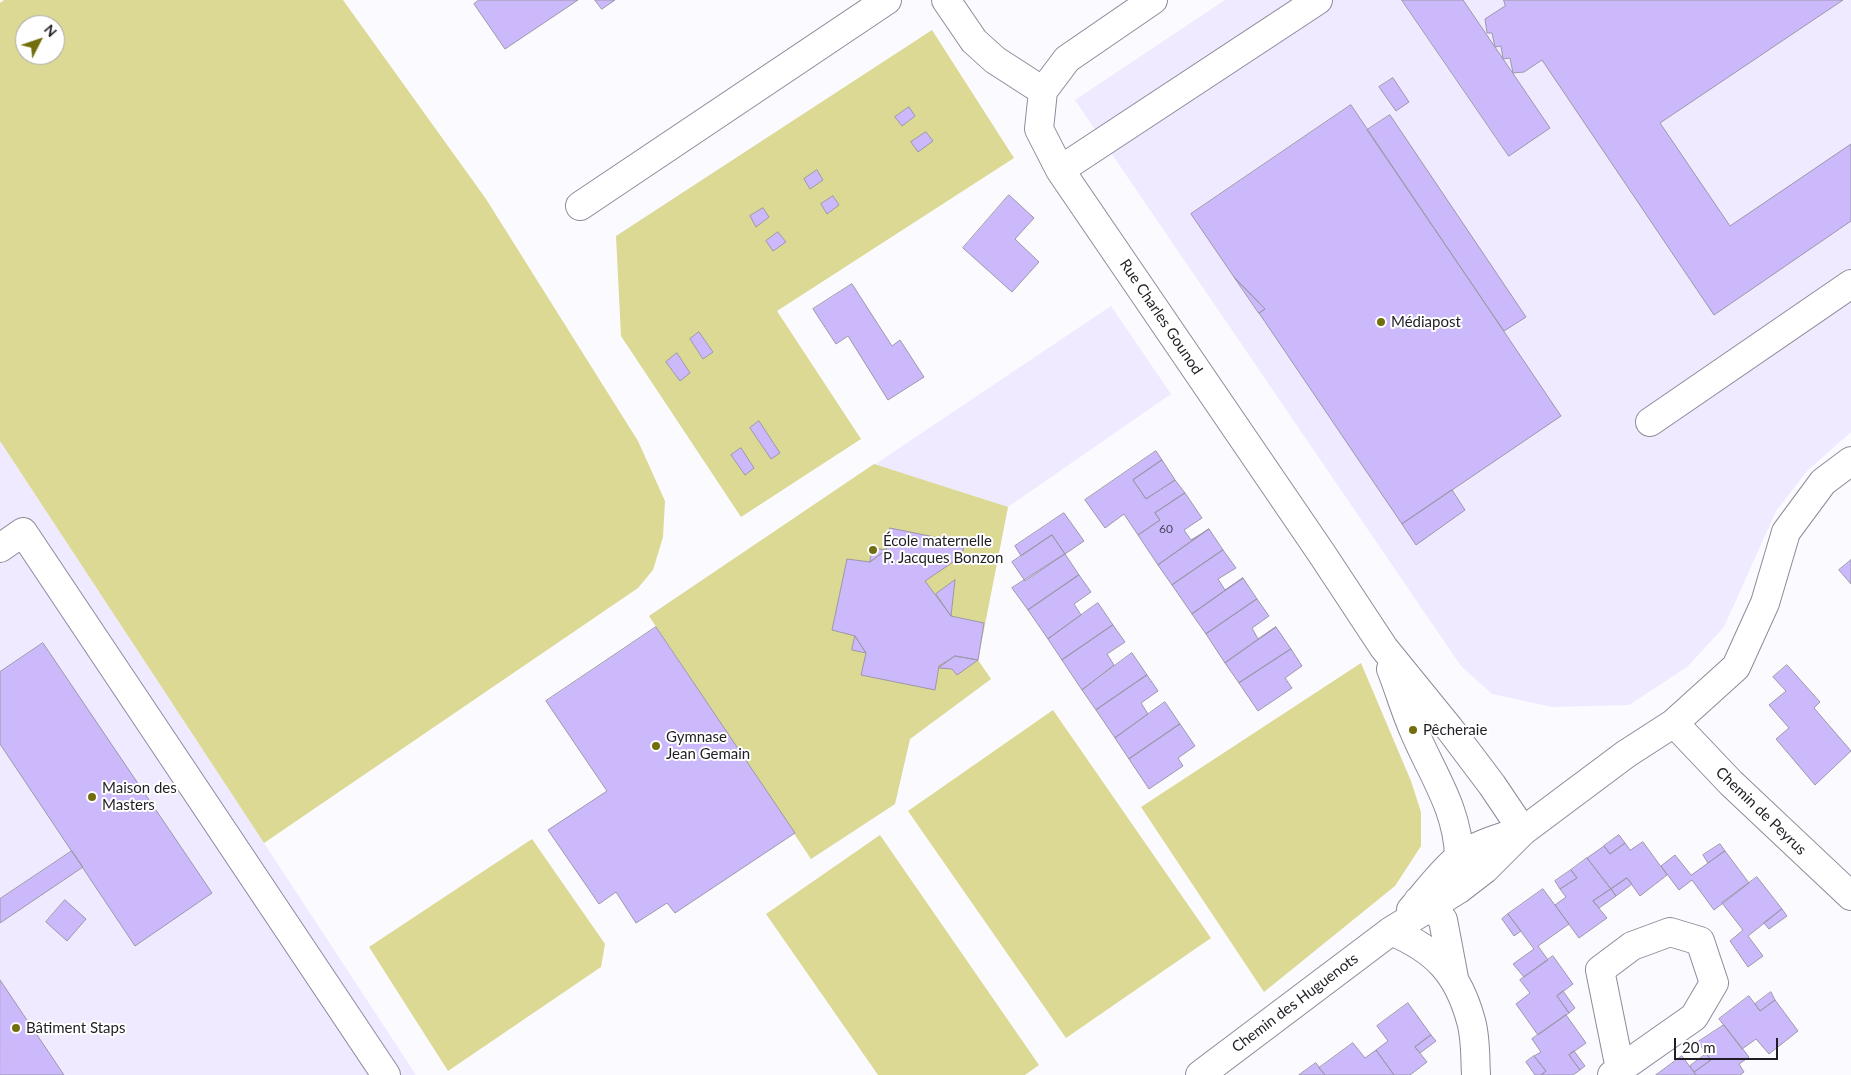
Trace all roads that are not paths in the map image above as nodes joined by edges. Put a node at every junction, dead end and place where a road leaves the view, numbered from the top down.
1 (887, 0) edge
2 (946, 0) edge
3 (1153, 0) edge
4 (1318, 0) edge
5 (1043, 91) junction
6 (1060, 170) junction
7 (580, 206) dead end
8 (1851, 284) edge
9 (1650, 422) dead end
10 (1851, 461) edge
11 (0, 548) edge
12 (1384, 648) junction
13 (1674, 723) junction
14 (1453, 812) junction
15 (1505, 841) junction
16 (1460, 857) junction
17 (1851, 896) edge
18 (1426, 904) junction
19 (1390, 932) junction
20 (1454, 980) junction
21 (1616, 1072) edge
22 (386, 1075) edge
23 (1200, 1075) edge
24 (1476, 1075) edge

1 - 7 street
2 - 5 street
3 - 5 street
4 - 6 street
5 - 6 street, Rue Charles Gounod
6 - 12 street, Rue Charles Gounod
8 - 9 street
10 - 13 street, Chemin des Huguenots
11 - 22 street
12 - 14 street, Rue Charles Gounod
12 - 15 street, Rue Charles Gounod
13 - 15 street, Chemin des Huguenots
13 - 17 street, Chemin de Peyrus
14 - 15 street, Rue Charles Gounod
14 - 16 street, Rue Charles Gounod
15 - 16 street, Chemin des Huguenots
15 - 18 street, Chemin des Huguenots
16 - 18 street, Chemin des Huguenots
18 - 19 street, Chemin des Huguenots
18 - 20 street
19 - 20 street
19 - 23 street, Chemin des Huguenots
20 - 24 street
21 - 21 street

